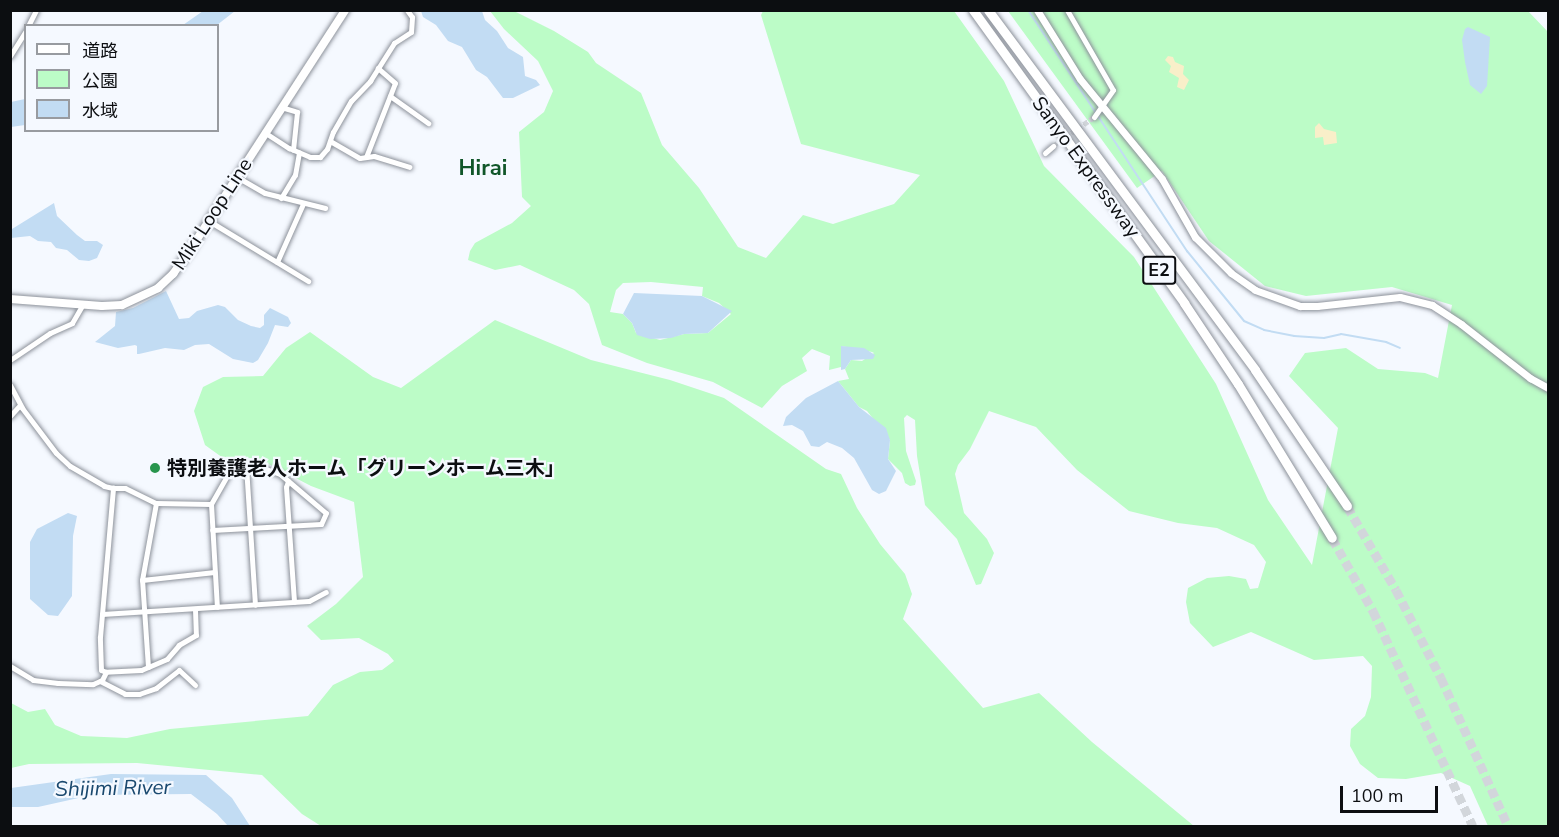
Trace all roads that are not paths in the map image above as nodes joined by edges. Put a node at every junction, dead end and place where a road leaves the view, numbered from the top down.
1 (36, 10) edge
2 (345, 10) edge
3 (407, 10) edge
4 (973, 10) edge
5 (988, 10) edge
6 (1037, 10) edge
7 (1067, 10) edge
8 (29, 24) edge
9 (24, 33) edge
10 (10, 56) edge
11 (378, 68) junction
12 (390, 96) junction
13 (1102, 106) junction
14 (281, 107) junction
15 (1094, 117) tunnel mouth
16 (428, 123) dead end
17 (264, 132) junction
18 (330, 141) junction
19 (1053, 146) tunnel mouth
20 (296, 151) junction
21 (1045, 153) dead end
22 (366, 157) junction
23 (409, 167) dead end
24 (237, 177) junction
25 (280, 198) junction
26 (303, 204) junction
27 (325, 208) dead end
28 (209, 221) junction
29 (277, 262) junction
30 (308, 281) dead end
31 (10, 299) edge
32 (82, 306) junction
33 (10, 360) edge
34 (10, 385) edge
35 (1548, 388) edge
36 (20, 405) junction
37 (10, 416) edge
38 (246, 466) junction
39 (288, 481) junction
40 (113, 488) junction
41 (156, 503) junction
42 (211, 504) junction
43 (1347, 506) tunnel mouth
44 (289, 525) junction
45 (250, 528) junction
46 (212, 530) junction
47 (1332, 538) tunnel mouth
48 (215, 572) junction
49 (142, 580) junction
50 (326, 592) dead end
51 (294, 602) junction
52 (255, 605) junction
53 (217, 607) junction
54 (195, 609) junction
55 (144, 611) junction
56 (102, 614) junction
57 (10, 666) edge
58 (148, 667) junction
59 (106, 672) junction
60 (100, 681) junction
61 (195, 685) dead end

1 - 8 street
2 - 14 main road, Miki Loop Line
3 - 11 street
4 - 47 highway, Sanyo Expressway / E2
5 - 43 highway, Sanyo Expressway / E2
6 - 13 street
7 - 13 street
9 - 10 street
11 - 12 street
11 - 18 street
12 - 16 street
12 - 22 street
13 - 15 street
13 - 35 street
14 - 17 main road, Miki Loop Line
14 - 20 street
17 - 20 street
17 - 24 main road, Miki Loop Line
18 - 20 street
18 - 22 street
19 - 21 street
20 - 25 street
22 - 23 street
24 - 25 street
24 - 28 main road, Miki Loop Line
25 - 26 street
26 - 27 street
26 - 29 street
28 - 29 street
28 - 32 main road, Miki Loop Line
29 - 30 street
31 - 32 main road, Miki Loop Line
32 - 33 street
34 - 36 street
36 - 37 street
36 - 40 street
38 - 39 street
38 - 42 street
38 - 45 street
39 - 44 street
39 - 44 street
40 - 41 street
40 - 56 street
41 - 42 street
41 - 49 street
42 - 46 street
44 - 45 street
44 - 51 street
45 - 46 street
45 - 52 street
46 - 48 street
48 - 49 street
48 - 53 street
49 - 55 street
50 - 51 street
51 - 52 street
52 - 53 street
53 - 54 street
54 - 55 street
54 - 58 street
55 - 56 street
55 - 58 street
56 - 59 street
57 - 60 street
58 - 59 street
59 - 60 street
60 - 61 street

